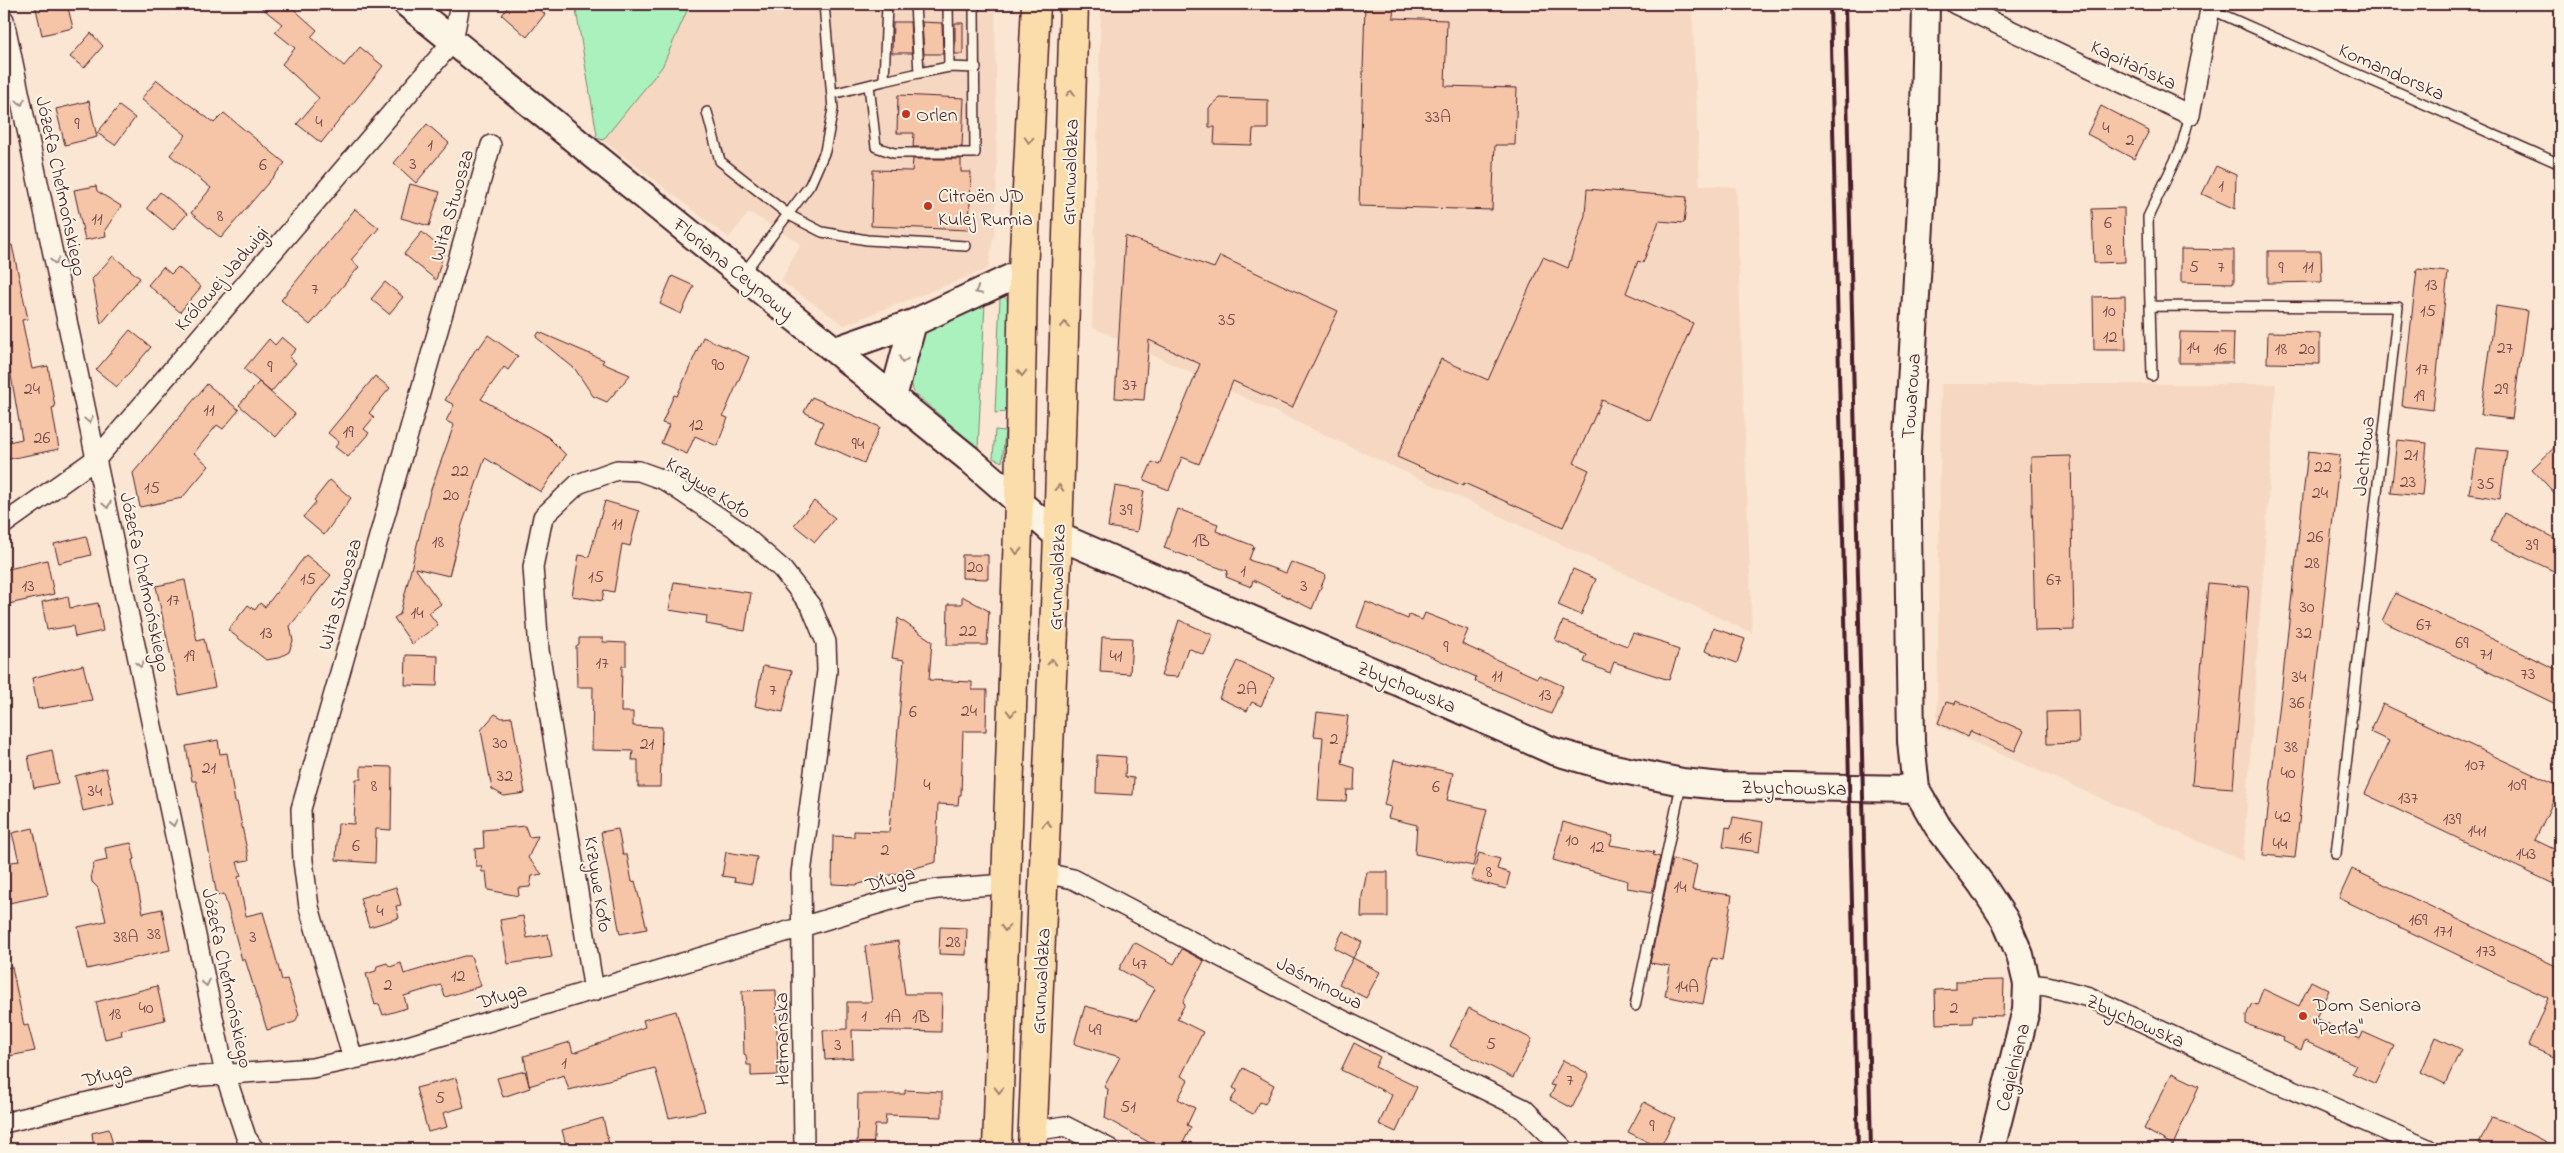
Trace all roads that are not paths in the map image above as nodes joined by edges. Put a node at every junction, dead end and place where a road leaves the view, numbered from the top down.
1 (407, 4) edge
2 (460, 4) edge
3 (824, 4) edge
4 (887, 4) edge
5 (915, 4) edge
6 (948, 4) edge
7 (974, 4) edge
8 (1036, 4) edge
9 (1074, 4) edge
10 (1926, 4) edge
11 (1955, 4) edge
12 (2211, 7) edge
13 (4, 20) edge
14 (453, 41) junction
15 (948, 67) junction
16 (976, 68) junction
17 (919, 73) junction
18 (884, 81) junction
19 (869, 85) junction
20 (832, 94) junction
21 (707, 112) dead end
22 (2190, 115) junction
23 (491, 145) dead end
24 (2560, 164) edge
25 (789, 215) junction
26 (966, 246) dead end
27 (1023, 272) junction
28 (742, 275) junction
29 (2150, 306) junction
30 (913, 323) junction
31 (836, 350) junction
32 (2152, 376) dead end
33 (893, 397) junction
34 (97, 458) junction
35 (1019, 502) junction
36 (4, 524) edge
37 (1058, 536) junction
38 (1682, 782) junction
39 (1916, 789) junction
40 (2336, 854) dead end
41 (1045, 873) junction
42 (1006, 884) junction
43 (802, 928) junction
44 (2027, 984) junction
45 (594, 991) junction
46 (1635, 1006) dead end
47 (353, 1059) junction
48 (225, 1074) junction
49 (4, 1124) edge
50 (1032, 1140) edge
51 (254, 1149) edge
52 (804, 1149) edge
53 (997, 1149) edge
54 (1110, 1149) edge
55 (1564, 1149) edge
56 (1991, 1149) edge
57 (2426, 1149) edge

1 - 14 street, Floriana Ceynowy
2 - 14 street
3 - 20 lane
4 - 18 lane
5 - 17 lane
6 - 15 lane
7 - 16 lane
8 -> 27 main road, Grunwaldzka
37 -> 9 main road, Grunwaldzka
10 - 39 street, Towarowa
11 - 22 street, Kapitańska
12 - 22 street, Kapitańska
12 - 24 lane, Komandorska
13 -> 34 street, Józefa Chełmońskiego
14 - 28 street, Floriana Ceynowy
14 - 34 street, Królowej Jadwigi
15 - 16 lane
15 - 17 lane
16 - 19 lane
17 - 18 lane
18 - 19 lane
19 - 20 lane
20 - 25 lane
21 - 25 lane
22 - 29 lane
23 - 47 street, Wita Stwosza
25 - 26 lane
25 - 28 lane
27 -> 30 street
27 -> 35 main road, Grunwaldzka
28 - 31 street, Floriana Ceynowy
29 - 32 lane
29 - 40 lane, Jachtowa
30 - 31 street
30 -> 33 street
31 - 33 street, Floriana Ceynowy
33 - 35 street, Floriana Ceynowy
34 - 36 street, Królowej Jadwigi
34 -> 48 street, Józefa Chełmońskiego
35 - 37 street, Floriana Ceynowy
35 -> 42 main road, Grunwaldzka
37 - 38 street, Zbychowska
41 -> 37 main road, Grunwaldzka
38 - 39 street, Zbychowska
38 - 46 lane
39 - 44 street
41 - 50 main road, Grunwaldzka
41 - 55 street, Jaśminowa
42 - 43 street, Długa
42 -> 53 main road, Grunwaldzka
43 - 45 street, Długa
43 - 45 street, Krzywe Koło
43 - 52 street, Hetmańska
44 - 56 street, Cegielniana
44 - 57 street, Zbychowska
45 - 47 street, Długa
47 - 48 street, Długa
48 - 49 street, Długa
48 - 51 street, Józefa Chełmońskiego
50 - 54 street

